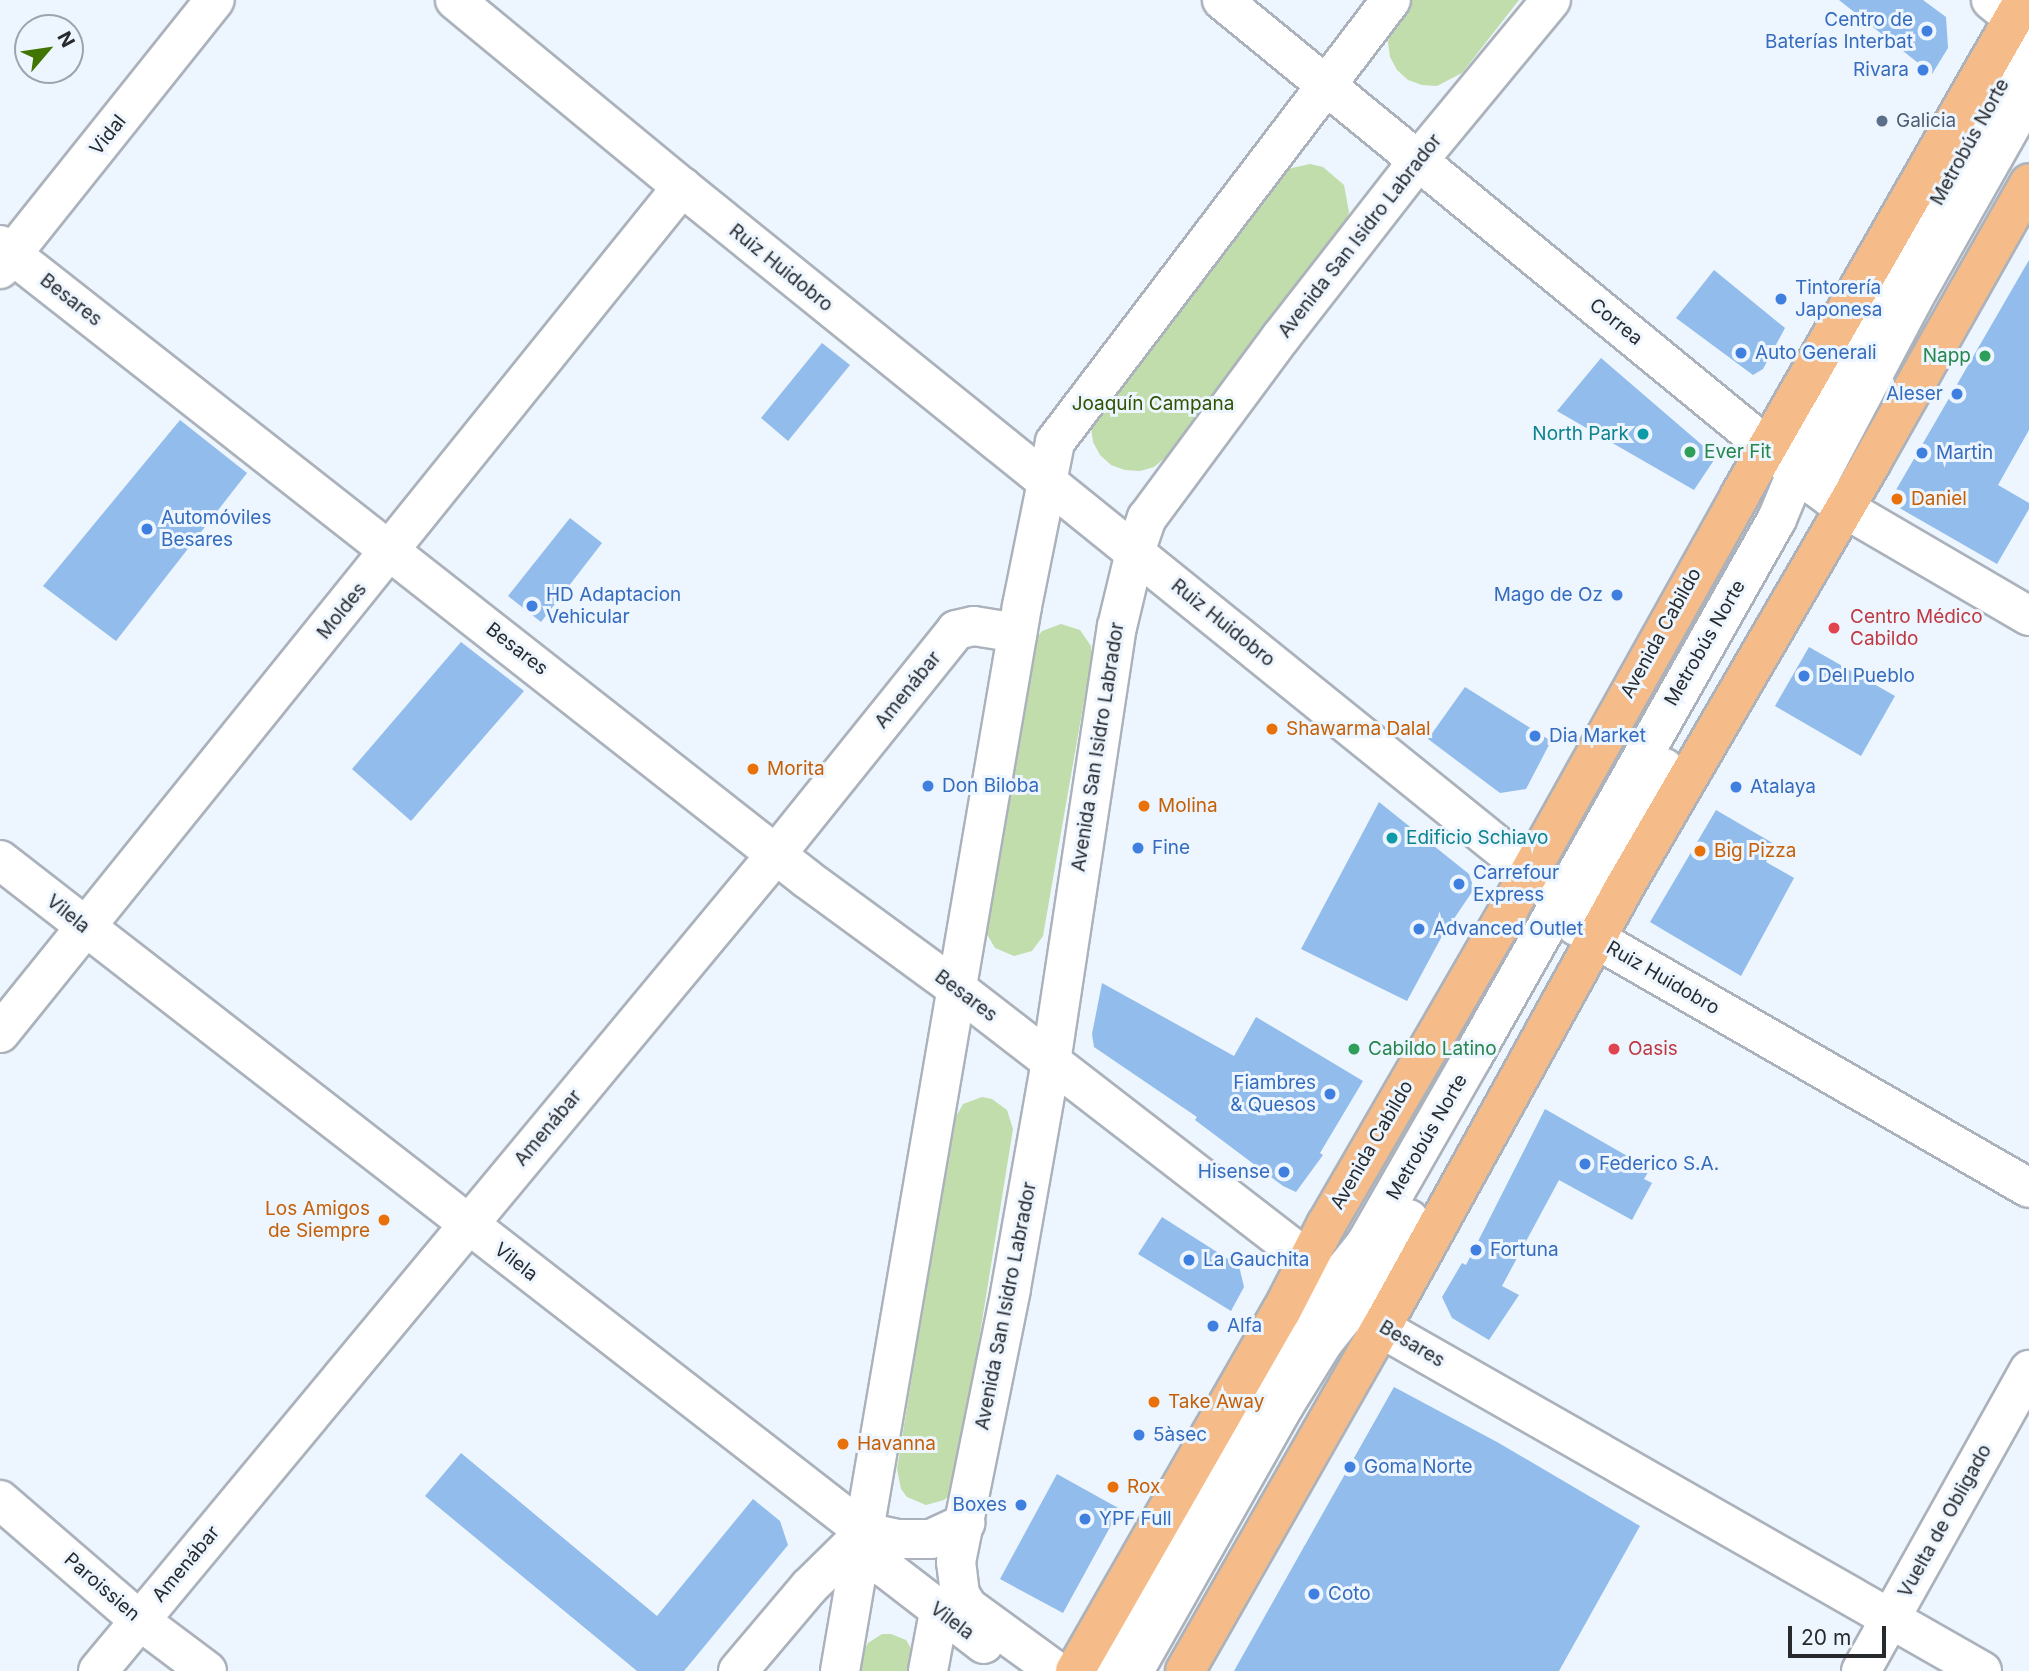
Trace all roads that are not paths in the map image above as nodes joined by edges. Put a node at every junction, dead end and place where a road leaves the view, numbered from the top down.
1 (215, 0) edge
2 (456, 0) edge
3 (1222, 0) edge
4 (1391, 0) edge
5 (1551, 0) edge
6 (2017, 17) edge
7 (1326, 84) junction
8 (2029, 94) edge
9 (1417, 162) junction
10 (2029, 183) edge
11 (682, 187) junction
12 (4, 256) edge
13 (1806, 477) junction
14 (1046, 482) junction
15 (390, 550) junction
16 (1135, 552) junction
17 (2029, 616) edge
18 (1017, 634) junction
19 (777, 853) junction
20 (0, 860) edge
21 (1529, 871) junction
22 (1578, 921) junction
23 (86, 929) junction
24 (956, 988) junction
25 (0, 1033) edge
26 (1051, 1062) junction
27 (2029, 1188) edge
28 (468, 1224) junction
29 (1344, 1294) junction
30 (2029, 1370) edge
31 (0, 1500) edge
32 (965, 1523) junction
33 (864, 1532) junction
34 (939, 1612) junction
35 (1891, 1618) junction
36 (139, 1620) junction
37 (98, 1671) edge
38 (207, 1671) edge
39 (738, 1671) edge
40 (840, 1671) edge
41 (929, 1671) edge
42 (1023, 1671) edge
43 (1056, 1671) edge
44 (1075, 1671) edge
45 (1103, 1671) edge
46 (1134, 1671) edge
47 (1185, 1671) edge
48 (1861, 1671) edge
49 (1982, 1671) edge

1 - 12 street, Vidal
2 - 11 street, Ruiz Huidobro
3 - 7 street, Correa
4 - 7 street
5 - 9 street, Avenida San Isidro Labrador
6 - 13 main road, Avenida Cabildo
7 - 9 street, Correa
7 - 14 street
8 - 13 street, Metrobús Norte
9 - 13 street, Correa
9 - 16 street, Avenida San Isidro Labrador
10 - 13 main road, Avenida Cabildo
11 - 14 street, Ruiz Huidobro
11 - 15 street, Moldes
12 - 15 street, Besares
13 - 17 street, Correa
13 - 21 main road, Avenida Cabildo
13 - 22 main road, Avenida Cabildo
13 - 22 street, Metrobús Norte
14 - 16 street, Ruiz Huidobro
14 - 18 street
15 - 19 street, Besares
15 - 23 street, Moldes
16 - 21 street, Ruiz Huidobro
16 - 26 street, Avenida San Isidro Labrador
18 - 19 street, Amenábar
18 - 24 street
19 - 24 street, Besares
19 - 28 street, Amenábar
20 - 23 street, Vilela
21 - 22 street, Ruiz Huidobro
21 - 29 main road, Avenida Cabildo
22 - 27 street, Ruiz Huidobro
22 - 29 main road, Avenida Cabildo
22 - 29 street, Metrobús Norte
23 - 25 street, Moldes
23 - 28 street, Vilela
24 - 26 street, Besares
24 - 33 street
26 - 29 street, Besares
26 - 32 street, Avenida San Isidro Labrador
28 - 33 street, Vilela
28 - 36 street, Amenábar
29 - 35 street, Besares
29 - 44 main road, Avenida Cabildo
29 - 45 street, Metrobús Norte
29 - 46 street, Metrobús Norte
29 - 47 main road, Avenida Cabildo
30 - 35 street, Vuelta de Obligado
31 - 36 street, Paroissien
32 - 33 street
32 - 43 street, Vilela
33 - 34 street, Vilela
33 - 39 street
33 - 40 street
34 - 41 street
34 - 42 street, Vilela
35 - 48 street, Vuelta de Obligado
35 - 49 street, Besares
36 - 37 street, Amenábar
36 - 38 street, Paroissien

